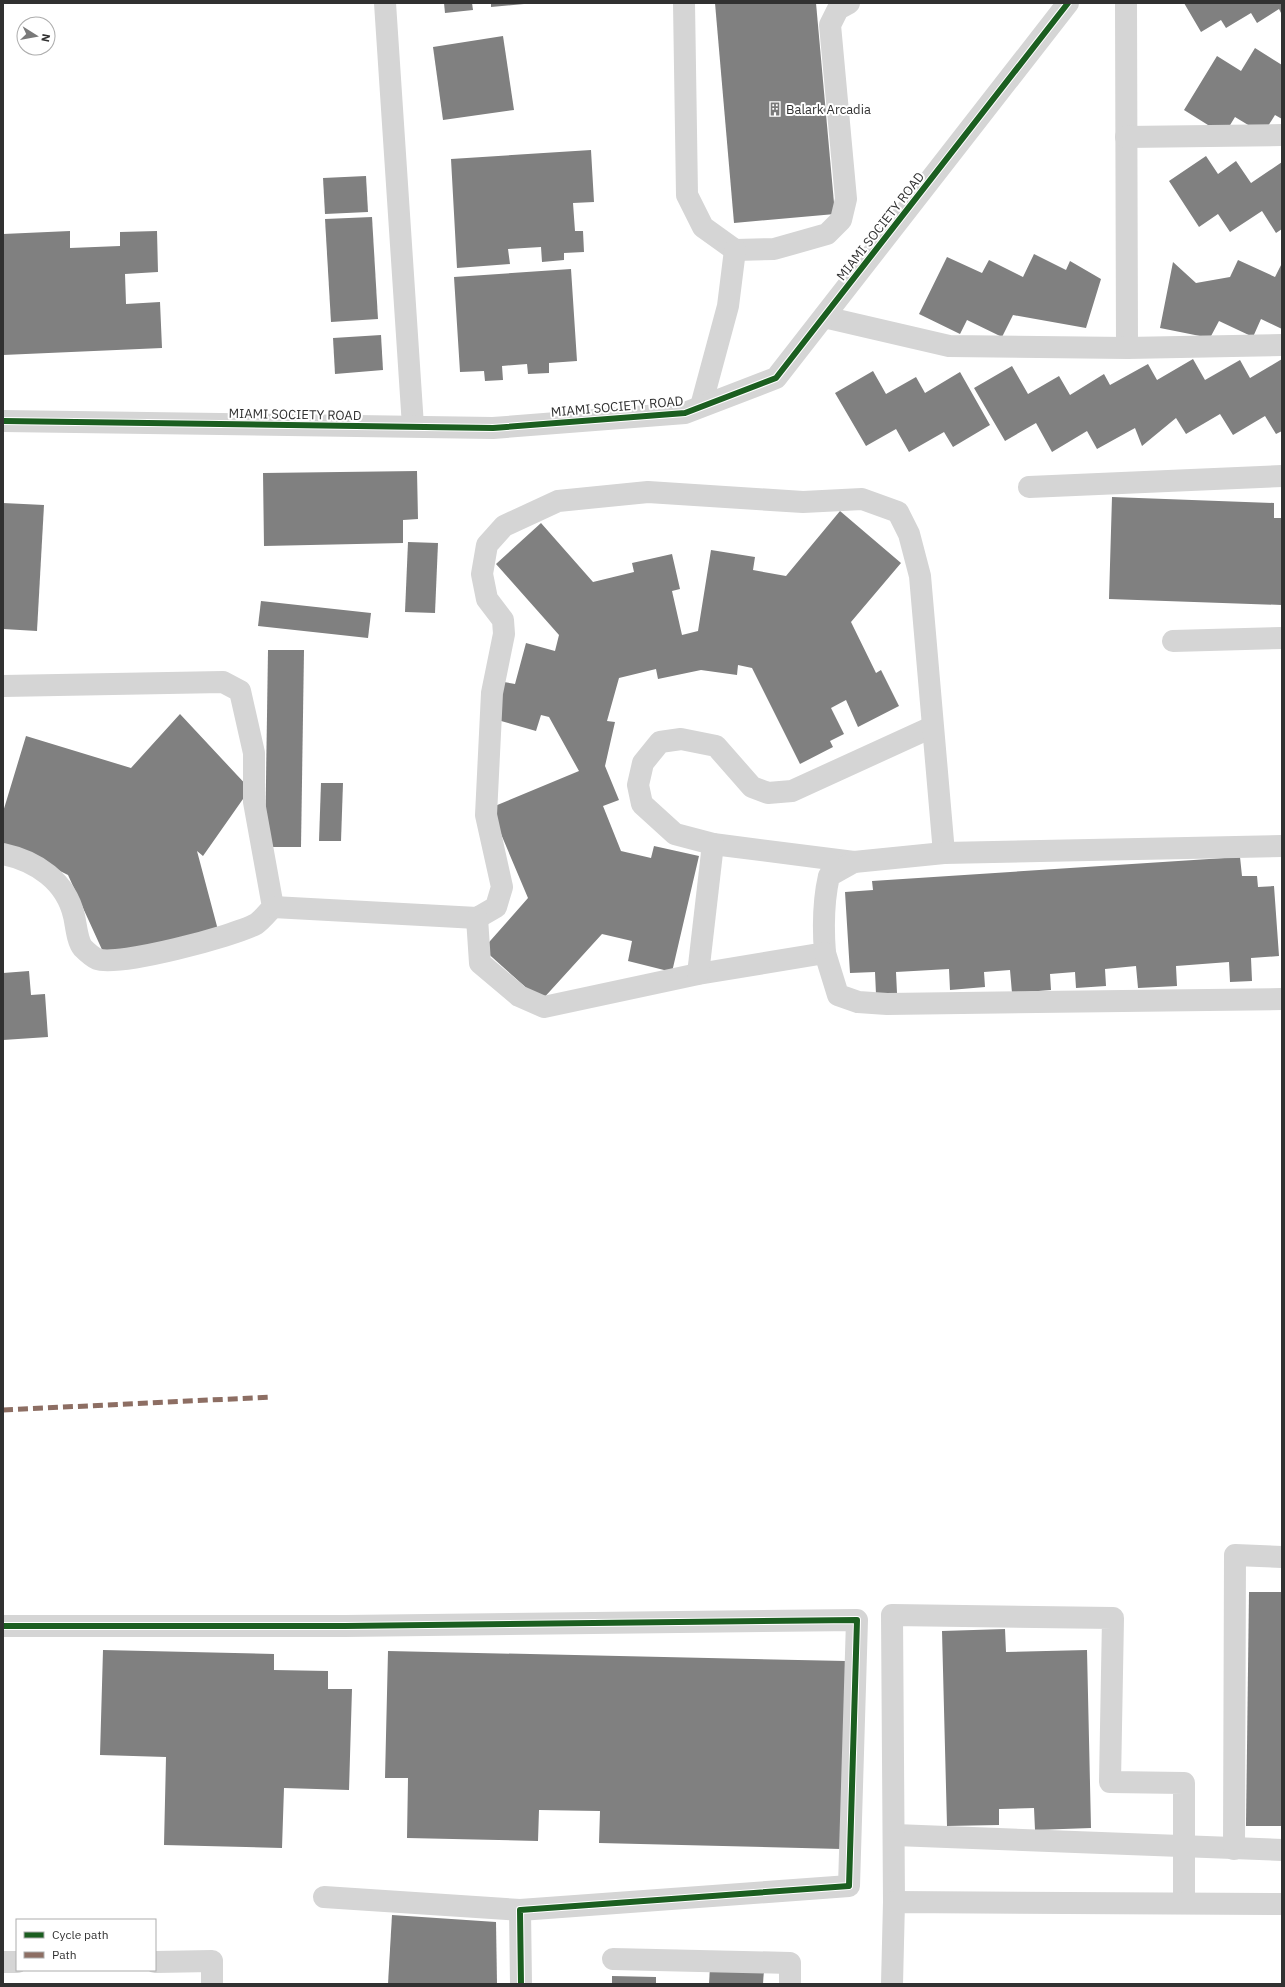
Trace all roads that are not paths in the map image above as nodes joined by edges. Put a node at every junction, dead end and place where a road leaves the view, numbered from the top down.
1 (385, 3) edge
2 (684, 3) edge
3 (849, 3) edge
4 (1068, 3) edge
5 (1126, 3) edge
6 (1282, 135) edge
7 (1126, 137) junction
8 (735, 250) junction
9 (824, 317) junction
10 (1282, 345) edge
11 (1127, 348) junction
12 (701, 406) junction
13 (3, 421) edge
14 (413, 426) junction
15 (1282, 476) edge
16 (1029, 487) dead end
17 (1282, 638) edge
18 (1173, 641) dead end
19 (3, 686) edge
20 (932, 727) junction
21 (712, 844) junction
22 (1282, 846) edge
23 (944, 853) junction
24 (3, 854) edge
25 (854, 862) junction
26 (273, 907) junction
27 (477, 918) junction
28 (825, 953) junction
29 (698, 974) junction
30 (1282, 999) edge
31 (1282, 1557) edge
32 (3, 1626) edge
33 (895, 1835) junction
34 (1184, 1847) junction
35 (1234, 1849) junction
36 (1282, 1850) edge
37 (324, 1897) dead end
38 (894, 1902) junction
39 (1184, 1903) junction
40 (1282, 1904) edge
41 (520, 1910) junction
42 (612, 1959) dead end
43 (3, 1962) edge
44 (16, 1962) edge
45 (156, 1962) edge
46 (212, 1984) edge
47 (521, 1984) edge
48 (790, 1984) edge
49 (892, 1984) edge

1 - 14 street
2 - 8 street
3 - 8 street
4 - 9 street, MIAMI SOCIETY ROAD
5 - 7 street
6 - 7 street
7 - 11 street
8 - 12 street
9 - 11 street
9 - 12 street, MIAMI SOCIETY ROAD
10 - 11 street
12 - 14 street, MIAMI SOCIETY ROAD
13 - 14 street, MIAMI SOCIETY ROAD
15 - 16 street
17 - 18 street
19 - 26 street
20 - 21 street
20 - 23 street
20 - 27 street
21 - 25 street
21 - 29 street
22 - 23 street
23 - 25 street
24 - 26 street
25 - 28 street
26 - 27 street
27 - 29 street
28 - 29 street
28 - 30 street
31 - 35 street
32 - 41 street
33 - 34 street
33 - 34 street
33 - 38 street
34 - 35 street
34 - 39 street
35 - 36 street
37 - 41 street
38 - 39 street
38 - 49 street
39 - 40 street
41 - 47 street
42 - 48 street
43 - 44 street
45 - 46 street

